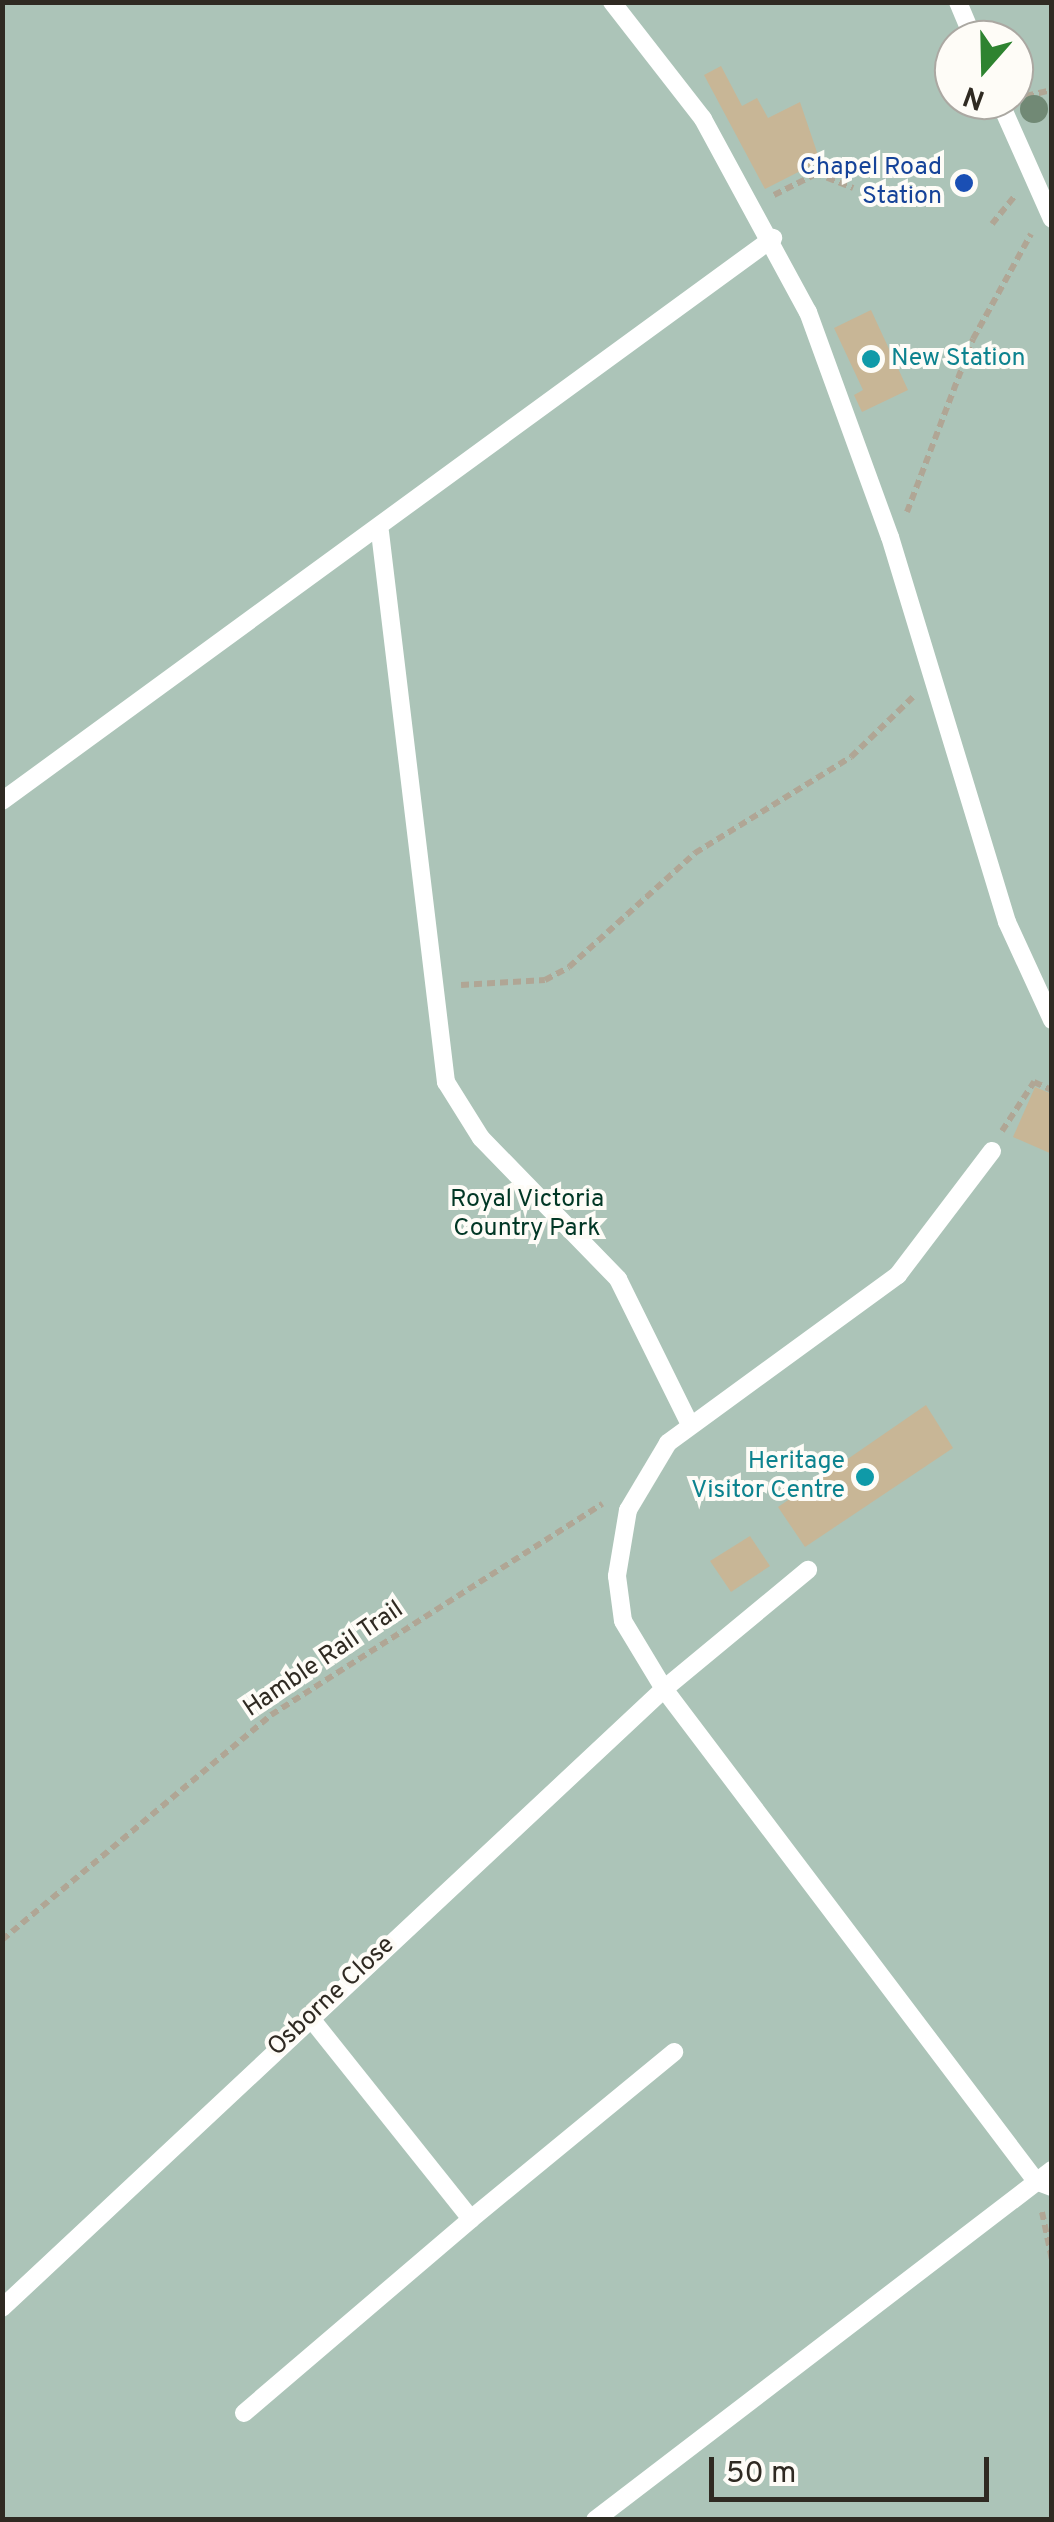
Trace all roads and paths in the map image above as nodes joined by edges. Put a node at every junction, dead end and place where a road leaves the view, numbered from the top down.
1 (612, 2) edge
2 (1008, 120) edge
3 (846, 159) dead end
4 (816, 172) junction
5 (853, 188) dead end
6 (755, 206) junction
7 (1051, 218) edge
8 (773, 238) junction
9 (380, 532) junction
10 (890, 537) junction
11 (932, 684) junction
12 (2, 800) edge
13 (434, 986) junction
14 (1052, 1020) edge
15 (1052, 1090) edge
16 (992, 1151) joint
17 (690, 1425) junction
18 (641, 1480) junction
19 (808, 1570) dead end
20 (664, 1689) junction
21 (2, 1940) edge
22 (310, 2017) junction
23 (674, 2052) dead end
24 (1046, 2180) edge
25 (471, 2219) junction
26 (1052, 2260) edge
27 (2, 2308) edge
28 (244, 2412) dead end
29 (595, 2520) edge

1 - 6 lane
2 - 7 lane
3 - 4 path
4 - 5 path
4 - 6 path
6 - 8 lane
7 - 10 path
8 - 9 lane
8 - 10 lane
9 - 12 lane
9 - 13 lane
10 - 11 lane
11 - 13 path
11 - 14 lane
13 - 17 lane
15 - 16 path
16 - 17 lane
17 - 18 lane
18 - 20 lane
18 - 21 path, Hamble Rail Trail
19 - 20 lane, Osborne Close
20 - 22 lane, Osborne Close
20 - 24 lane
22 - 25 lane
22 - 27 lane, Osborne Close
23 - 25 lane
24 - 26 path
24 - 29 lane
25 - 28 lane

